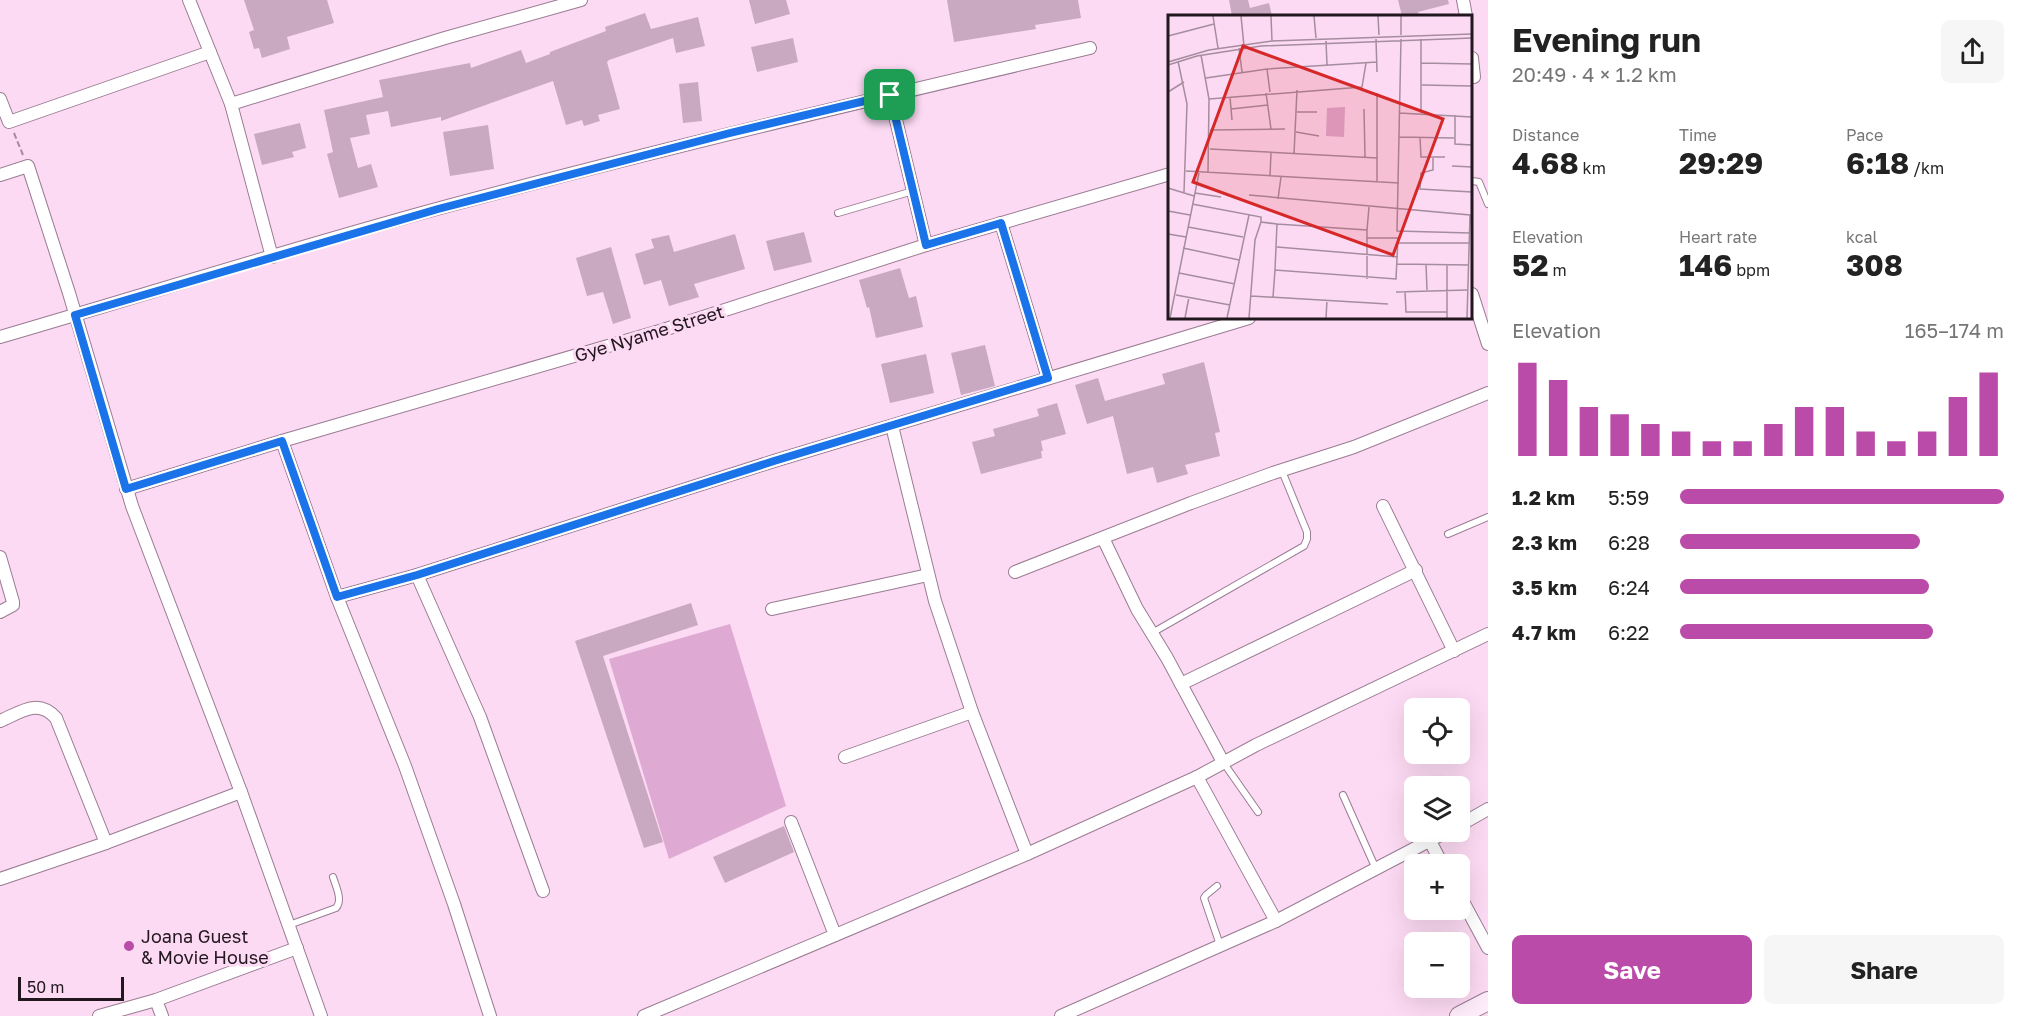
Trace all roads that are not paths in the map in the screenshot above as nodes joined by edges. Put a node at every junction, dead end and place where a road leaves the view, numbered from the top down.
1 (189, 0) edge
2 (581, 0) edge
3 (1463, 0) edge
4 (1466, 15) edge
5 (1090, 48) dead end
6 (210, 52) junction
7 (1488, 72) edge
8 (1473, 77) edge
9 (890, 95) junction
10 (0, 99) edge
11 (231, 104) junction
12 (0, 175) edge
13 (1168, 175) edge
14 (1473, 181) edge
15 (912, 191) junction
16 (1488, 204) edge
17 (838, 213) dead end
18 (1001, 223) junction
19 (926, 245) junction
20 (272, 256) junction
21 (1473, 297) edge
22 (75, 315) junction
23 (1242, 320) edge
24 (0, 337) edge
25 (1488, 344) edge
26 (1048, 378) junction
27 (1488, 393) edge
28 (892, 426) junction
29 (282, 441) junction
30 (1282, 471) junction
31 (126, 489) junction
32 (1383, 506) dead end
33 (1488, 517) edge
34 (1448, 534) dead end
35 (1103, 538) junction
36 (0, 557) edge
37 (1416, 570) junction
38 (1015, 572) dead end
39 (417, 575) junction
40 (928, 575) junction
41 (337, 597) junction
42 (772, 609) dead end
43 (0, 612) edge
44 (1152, 633) junction
45 (1488, 634) edge
46 (1454, 651) junction
47 (1180, 684) junction
48 (972, 712) junction
49 (0, 721) edge
50 (845, 757) dead end
51 (1223, 762) junction
52 (1197, 777) junction
53 (241, 792) junction
54 (1343, 795) dead end
55 (1488, 809) edge
56 (1258, 812) dead end
57 (1470, 819) edge
58 (791, 822) dead end
59 (1428, 842) edge
60 (106, 843) junction
61 (1027, 854) junction
62 (1377, 869) junction
63 (333, 878) dead end
64 (0, 879) edge
65 (1217, 886) dead end
66 (543, 891) dead end
67 (1470, 915) edge
68 (1276, 921) junction
69 (289, 925) junction
70 (835, 936) junction
71 (1220, 945) junction
72 (297, 948) junction
73 (1488, 948) edge
74 (156, 1000) junction
75 (99, 1016) edge
76 (162, 1016) edge
77 (321, 1016) edge
78 (490, 1016) edge
79 (644, 1016) edge
80 (1061, 1016) edge

1 - 6 street
2 - 11 street
3 - 4 street
5 - 9 street
6 - 10 street
6 - 11 street
7 - 8 street
9 - 15 street
9 - 20 street
11 - 20 street
12 - 22 street
13 - 18 street, Gye Nyame Street
14 - 16 lane
15 - 17 lane
15 - 19 street
18 - 19 street, Gye Nyame Street
18 - 26 street
19 - 29 street, Gye Nyame Street
20 - 22 street
21 - 25 street
22 - 24 street
22 - 31 street
23 - 26 street
26 - 28 street
27 - 30 street
28 - 39 street
28 - 40 street
29 - 31 street, Gye Nyame Street
29 - 41 street
30 - 35 street
30 - 44 lane
31 - 53 street
32 - 37 street
33 - 34 lane
35 - 38 street
35 - 44 street
36 - 43 street
37 - 46 street
37 - 47 street
39 - 41 street
39 - 66 street
40 - 42 street
40 - 48 street
41 - 78 street
44 - 47 street
45 - 46 street
46 - 51 street
47 - 51 street
48 - 50 street
48 - 61 street
49 - 60 street
51 - 52 street
51 - 56 lane
52 - 61 street
52 - 68 street
53 - 60 street
53 - 69 street
54 - 62 lane
55 - 57 street
58 - 70 street
59 - 62 street
60 - 64 street
61 - 70 street
62 - 68 street
63 - 69 lane
65 - 71 lane
67 - 73 street
68 - 71 street
69 - 72 street
70 - 79 street
71 - 80 street
72 - 74 street
72 - 77 street
74 - 75 street
74 - 76 street

